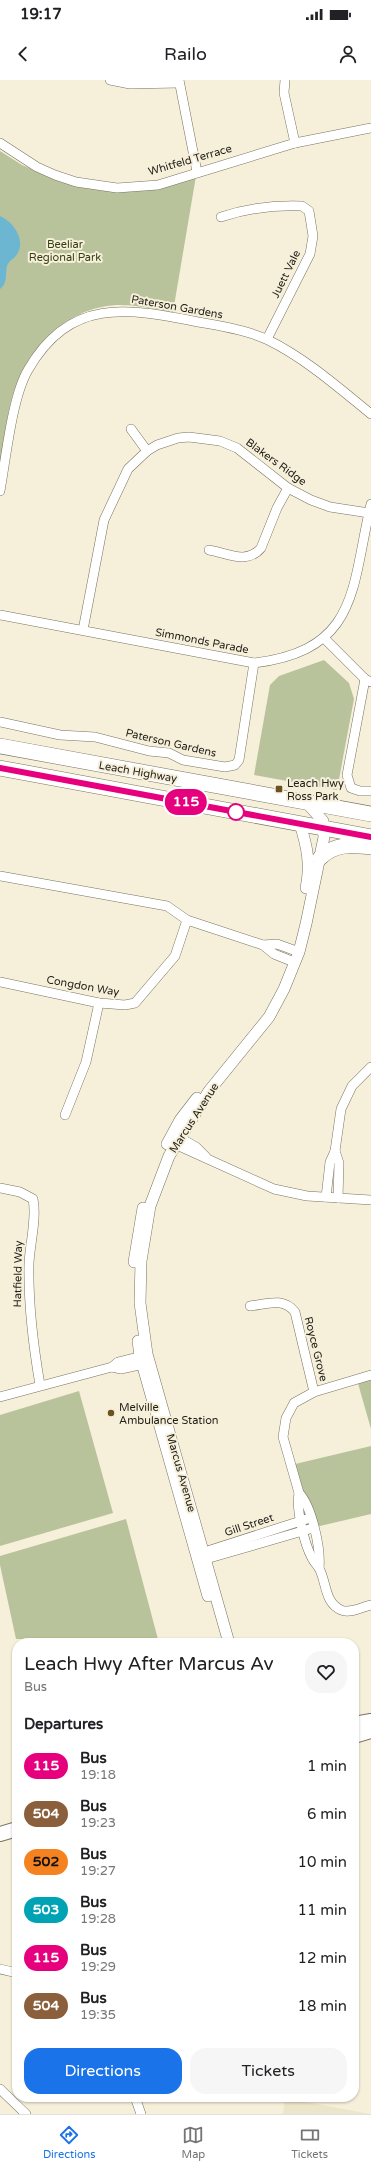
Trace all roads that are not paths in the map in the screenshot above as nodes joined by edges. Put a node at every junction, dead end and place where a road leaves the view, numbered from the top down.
1 (110, 80) edge
2 (285, 80) edge
3 (179, 82) edge
4 (371, 128) edge
5 (0, 143) edge
6 (295, 143) junction
7 (197, 172) junction
8 (221, 216) dead end
9 (267, 339) junction
10 (371, 414) edge
11 (131, 429) dead end
12 (147, 451) junction
13 (288, 488) junction
14 (0, 491) edge
15 (370, 509) edge
16 (209, 550) dead end
17 (0, 615) edge
18 (83, 630) junction
19 (324, 638) junction
20 (254, 663) junction
21 (368, 681) edge
22 (0, 722) edge
23 (0, 746) edge
24 (30, 752) junction
25 (0, 768) edge
26 (115, 790) junction
27 (371, 791) edge
28 (306, 802) junction
29 (371, 814) edge
30 (300, 824) junction
31 (324, 828) junction
32 (371, 837) edge
33 (371, 847) edge
34 (320, 858) junction
35 (0, 876) edge
36 (187, 920) junction
37 (293, 956) junction
38 (0, 982) edge
39 (99, 1003) junction
40 (371, 1067) edge
41 (65, 1115) dead end
42 (174, 1139) junction
43 (336, 1151) junction
44 (0, 1188) edge
45 (326, 1197) junction
46 (338, 1198) junction
47 (371, 1200) edge
48 (250, 1306) dead end
49 (145, 1360) junction
50 (371, 1375) edge
51 (40, 1385) junction
52 (314, 1392) junction
53 (0, 1397) edge
54 (306, 1519) junction
55 (313, 1528) junction
56 (303, 1530) junction
57 (201, 1557) junction
58 (319, 1568) junction
59 (371, 1605) edge
60 (220, 1638) edge
61 (227, 1638) edge
62 (371, 1721) edge
63 (359, 1723) edge
64 (371, 1731) edge
65 (359, 1735) edge
66 (12, 1821) edge
67 (0, 1824) edge
68 (12, 1830) edge
69 (0, 1834) edge
70 (0, 1968) edge
71 (12, 1972) edge
72 (0, 2089) edge
73 (12, 2101) edge
74 (14, 2102) edge
75 (137, 2102) edge
76 (26, 2114) edge
77 (141, 2114) edge

1 - 3 street
2 - 6 street
3 - 7 street
4 - 6 street, Whitfeld Terrace
5 - 7 street, Whitfeld Terrace
6 - 7 street, Whitfeld Terrace
8 - 9 street, Juett Vale
9 - 10 street, Paterson Gardens
9 - 14 street, Paterson Gardens
11 - 12 street
12 - 13 street, Blakers Ridge
12 - 18 street, Blakers Ridge
13 - 15 street, Blakers Ridge
13 - 16 street
15 - 19 street, Simmonds Parade
17 - 18 street, Simmonds Parade
18 - 20 street, Simmonds Parade
19 - 20 street, Simmonds Parade
19 - 21 street
20 - 22 street, Paterson Gardens
21 - 27 street
23 - 24 highway, Leach Highway
24 - 26 highway
24 - 28 highway, Leach Highway
25 - 26 highway, Leach Highway
26 - 30 highway, Leach Highway
28 - 29 highway, Leach Highway
28 - 31 street
30 - 31 highway, Leach Highway
30 - 37 street, Marcus Avenue
31 - 32 highway, Leach Highway
31 - 34 street, Marcus Avenue
33 - 34 highway
34 - 37 street, Marcus Avenue
35 - 36 street
36 - 37 street
36 - 39 street, Congdon Way
37 - 42 street, Marcus Avenue
38 - 39 street, Congdon Way
39 - 41 street
40 - 43 street
42 - 45 street
42 - 49 street, Marcus Avenue
43 - 45 street
43 - 46 street
44 - 51 street, Hatfield Way
45 - 46 street
46 - 47 street
48 - 52 street, Royce Grove
49 - 51 street
49 - 57 street, Marcus Avenue
50 - 52 street
51 - 53 street
52 - 54 street
54 - 55 street
54 - 56 street
54 - 57 street, Gill Street
55 - 56 street, Gill Street
55 - 58 street
56 - 57 street, Gill Street
56 - 58 street
57 - 60 street, Marcus Avenue
57 - 61 street, Marcus Avenue
58 - 59 street
62 - 63 main road
64 - 65 main road
66 - 67 main road
68 - 69 main road
70 - 71 street
72 - 73 street
74 - 76 street
75 - 77 street

